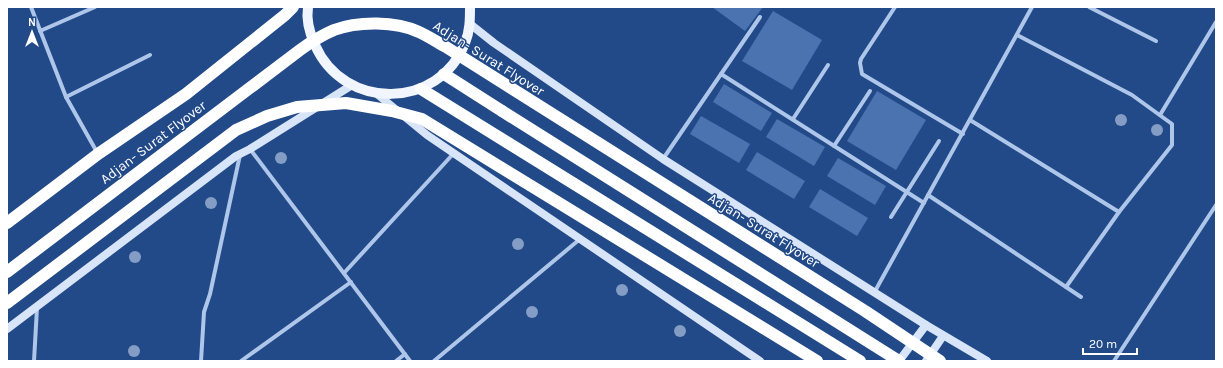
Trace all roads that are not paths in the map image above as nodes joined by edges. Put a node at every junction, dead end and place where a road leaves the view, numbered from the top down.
1 (30, 7) edge
2 (95, 7) edge
3 (308, 7) edge
4 (470, 7) edge
5 (895, 7) edge
6 (1032, 7) edge
7 (1089, 7) edge
8 (287, 11) edge
9 (760, 17) dead end
10 (1216, 22) edge
11 (470, 24) junction
12 (40, 31) junction
13 (1017, 35) junction
14 (1156, 41) dead end
15 (150, 55) dead end
16 (828, 65) dead end
17 (444, 74) junction
18 (721, 74) junction
19 (352, 86) junction
20 (421, 89) junction
21 (870, 91) dead end
22 (376, 94) junction
23 (66, 97) junction
24 (1160, 115) junction
25 (793, 119) junction
26 (970, 120) junction
27 (963, 134) junction
28 (939, 140) dead end
29 (834, 146) junction
30 (250, 149) junction
31 (454, 153) junction
32 (98, 154) junction
33 (240, 154) junction
34 (663, 159) junction
35 (906, 192) junction
36 (928, 195) junction
37 (924, 203) junction
38 (1216, 205) edge
39 (1119, 212) junction
40 (891, 217) dead end
41 (7, 223) edge
42 (580, 239) junction
43 (7, 272) edge
44 (344, 273) junction
45 (351, 282) junction
46 (1066, 287) junction
47 (874, 293) junction
48 (1081, 297) dead end
49 (7, 303) edge
50 (37, 306) junction
51 (926, 326) junction
52 (7, 329) edge
53 (943, 336) junction
54 (405, 354) junction
55 (34, 361) edge
56 (201, 361) edge
57 (241, 361) edge
58 (396, 361) edge
59 (410, 361) edge
60 (434, 361) edge
61 (760, 361) edge
62 (817, 361) edge
63 (860, 361) edge
64 (899, 361) edge
65 (926, 361) edge
66 (940, 361) edge
67 (987, 361) edge
68 (1114, 361) edge

1 - 12 street
2 - 12 street
3 - 19 main road
4 - 11 main road
5 - 27 street
6 - 13 street
7 - 14 street
8 - 32 highway
9 - 18 street
10 - 24 street
11 - 17 main road
11 - 34 street
12 - 23 street
13 - 24 street
13 - 26 street
15 - 23 street
16 - 25 street
17 - 20 main road
17 - 64 highway, bridge
18 - 25 street
18 - 34 street
19 - 22 main road
19 - 30 street
20 - 22 main road
20 - 63 highway
21 - 29 street
22 - 31 street
23 - 32 street
24 - 39 street
25 - 29 street
26 - 27 street
26 - 39 street
27 - 36 street
28 - 35 street
29 - 35 street
30 - 33 street
30 - 44 street
31 - 42 street
31 - 44 street
32 - 41 highway
33 - 50 street
33 - 56 street
34 - 47 street
35 - 37 street
35 - 40 street
36 - 37 street
36 - 46 street
37 - 47 street
38 - 68 street
39 - 46 street
42 - 60 street
42 - 61 street
43 - 66 highway, Adjan- Surat Flyover, bridge
44 - 45 street
45 - 54 street
45 - 57 street
46 - 48 street
47 - 51 street
49 - 62 highway, bridge
50 - 52 street
50 - 55 street
51 - 53 street
51 - 64 street
53 - 65 street
53 - 67 street
54 - 58 street
54 - 59 street

